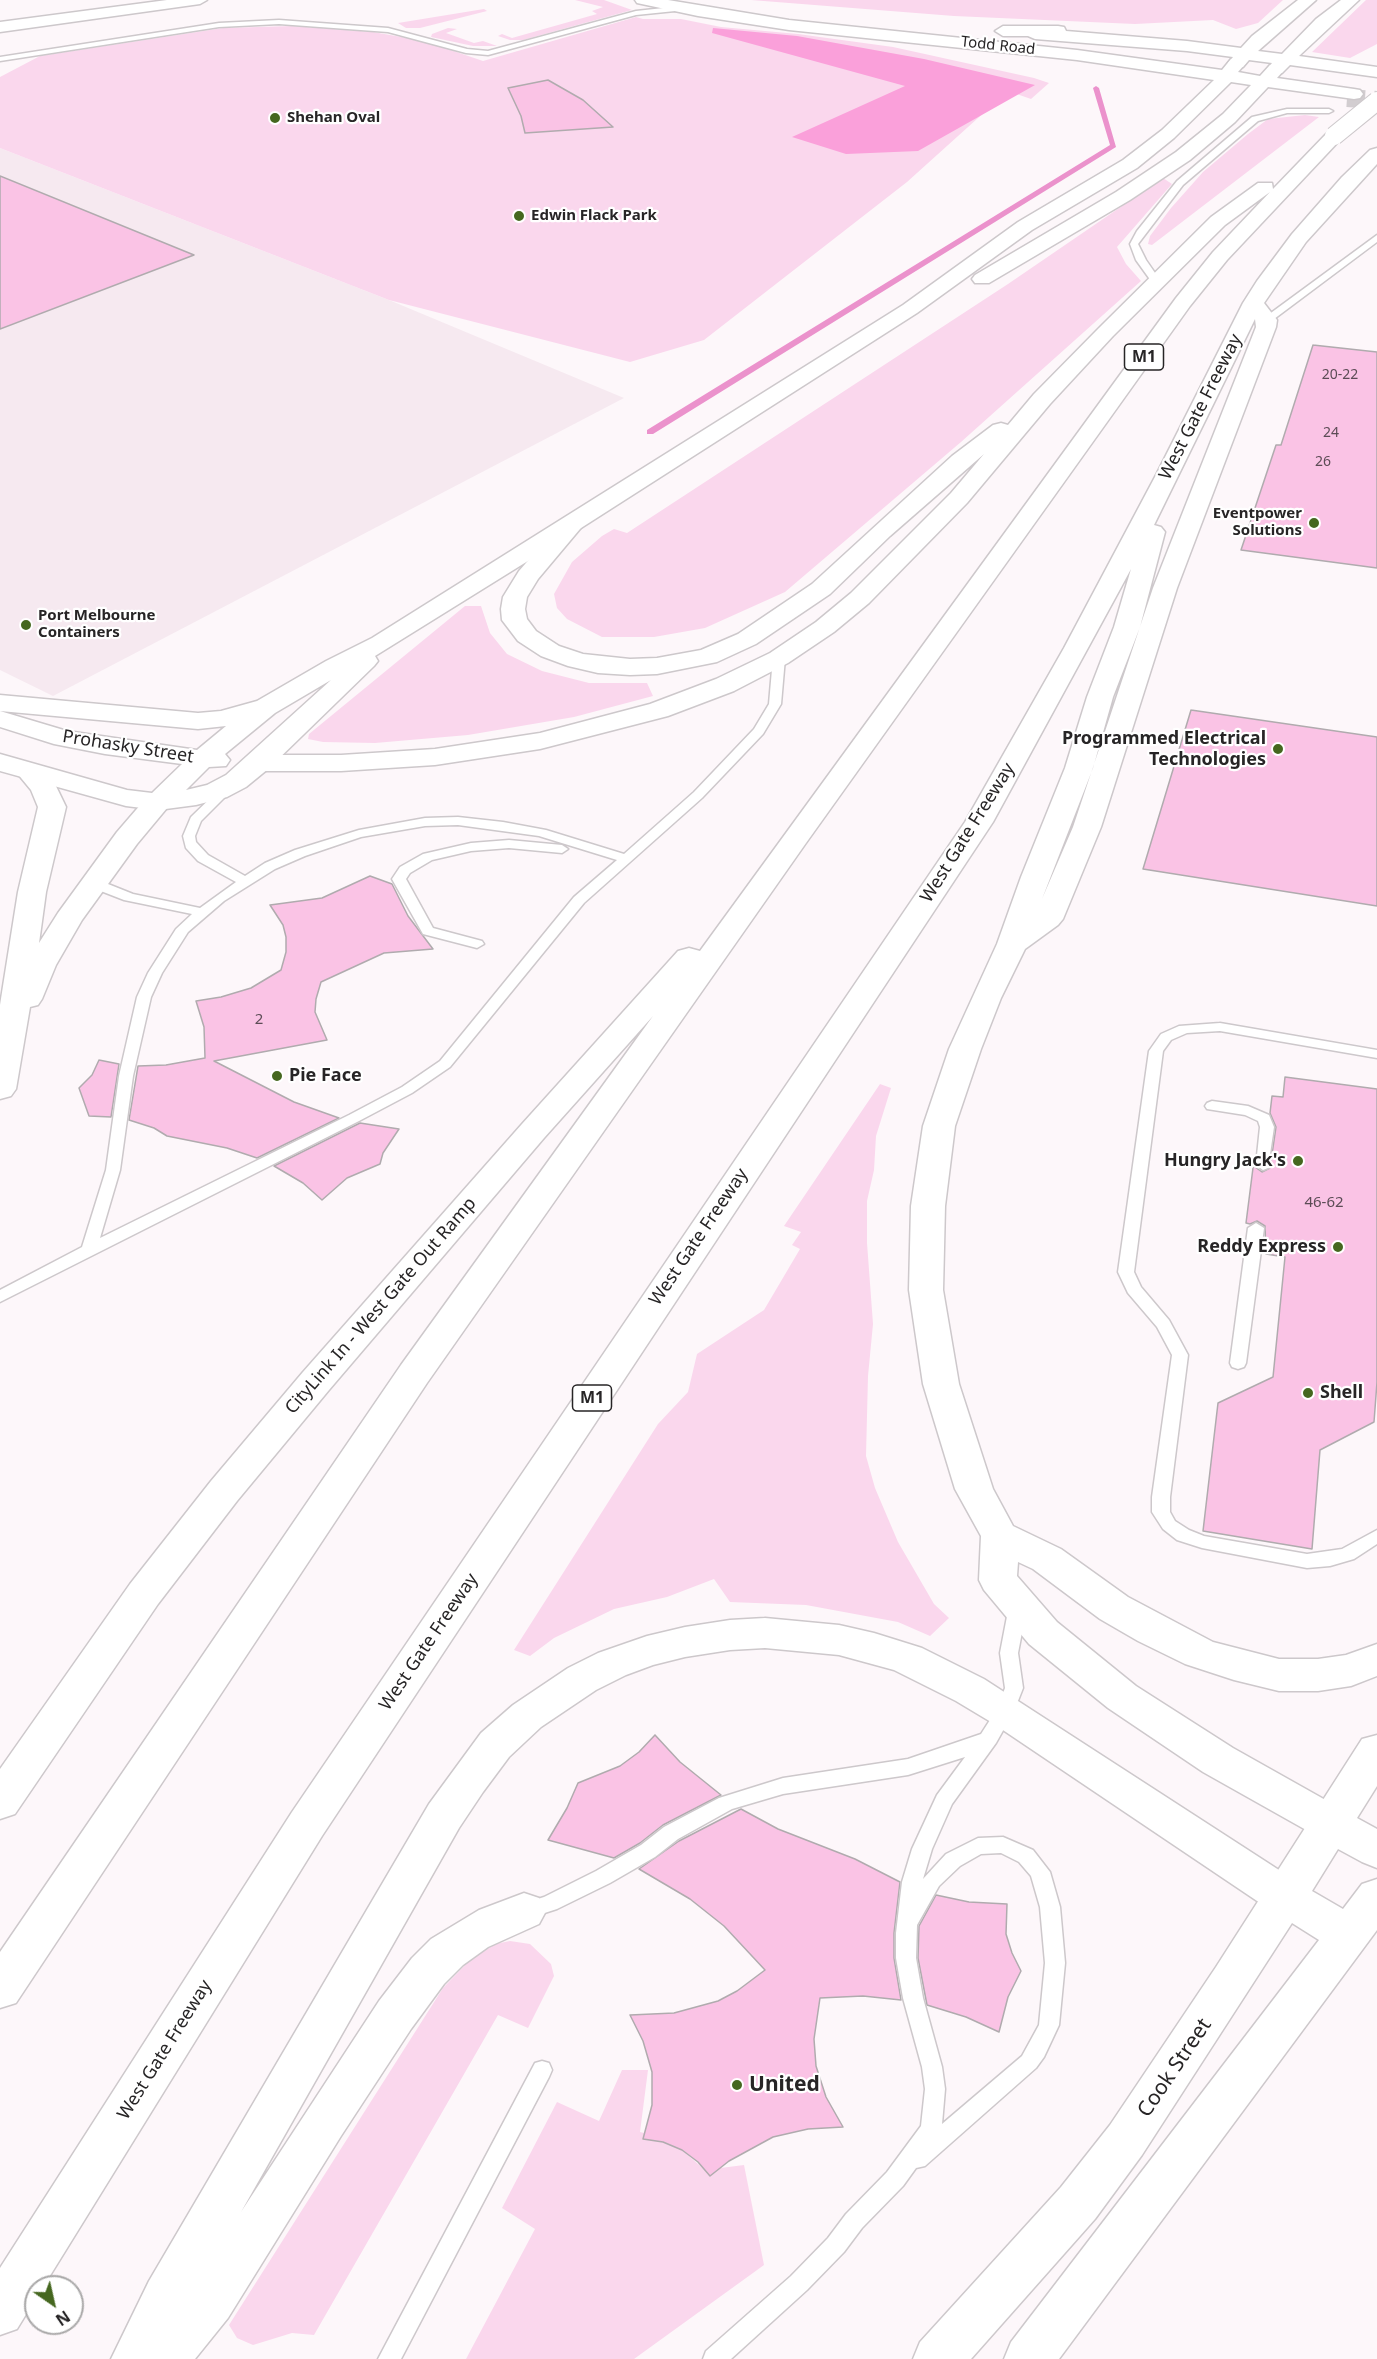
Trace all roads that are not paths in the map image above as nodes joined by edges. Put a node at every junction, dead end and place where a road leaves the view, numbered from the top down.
1 (194, 0) edge
2 (643, 0) edge
3 (1308, 0) edge
4 (1351, 0) edge
5 (686, 4) edge
6 (21, 9) dead end
7 (0, 16) edge
8 (0, 27) edge
9 (1003, 31) junction
10 (1237, 52) junction
11 (0, 59) edge
12 (1147, 64) junction
13 (1276, 69) junction
14 (1361, 87) edge
15 (1377, 101) tunnel mouth
16 (1242, 104) junction
17 (1329, 111) dead end
18 (1168, 134) junction
19 (1331, 139) junction
20 (1377, 154) edge
21 (1377, 238) edge
22 (1157, 283) junction
23 (910, 309) junction
24 (1260, 311) junction
25 (1042, 399) junction
26 (1168, 475) junction
27 (573, 523) junction
28 (381, 643) junction
29 (779, 658) junction
30 (0, 703) edge
31 (266, 707) junction
32 (0, 719) edge
33 (202, 759) junction
34 (0, 762) edge
35 (258, 763) junction
36 (31, 773) junction
37 (236, 781) junction
38 (158, 802) junction
39 (796, 837) junction
40 (562, 849) dead end
41 (624, 858) junction
42 (244, 881) junction
43 (93, 883) junction
44 (200, 912) junction
45 (477, 944) dead end
46 (1012, 944) junction
47 (10, 1040) junction
48 (1377, 1054) edge
49 (0, 1089) edge
50 (1212, 1106) dead end
51 (1263, 1165) dead end
52 (1256, 1228) dead end
53 (88, 1252) junction
54 (0, 1297) edge
55 (1238, 1364) dead end
56 (1000, 1536) junction
57 (1377, 1536) edge
58 (1018, 1603) junction
59 (1377, 1659) edge
60 (997, 1725) junction
61 (1377, 1751) edge
62 (0, 1802) edge
63 (1330, 1823) junction
64 (1377, 1850) edge
65 (1284, 1896) junction
66 (1377, 1897) edge
67 (524, 1911) joint
68 (906, 1933) junction
69 (1348, 1935) junction
70 (0, 1989) edge
71 (542, 2070) dead end
72 (895, 2179) junction
73 (0, 2312) edge
74 (136, 2359) edge
75 (163, 2359) edge
76 (389, 2359) edge
77 (714, 2359) edge
78 (938, 2359) edge
79 (1029, 2359) edge

1 - 8 street
2 - 5 main road, Todd Road
3 - 10 main road
4 - 13 main road
5 - 9 main road, Todd Road
5 - 11 lane
5 - 12 main road, Todd Road
6 - 7 street
9 - 10 main road
9 - 10 main road, Todd Road
10 - 12 main road, Todd Road
10 - 13 main road, Todd Road
10 - 13 main road, Todd Road
10 - 18 main road
12 - 18 main road
13 - 14 main road, Todd Road
13 - 14 main road, Todd Road
13 - 16 main road
14 - 16 main road
15 - 19 main road, M1, bridge
16 - 23 main road
17 - 22 lane
18 - 23 main road
19 - 22 main road
19 - 39 main road, M1
20 - 24 main road, West Gate Freeway / M1
21 - 24 lane
22 - 25 main road
23 - 27 main road
24 - 26 main road, West Gate Freeway / M1
24 - 46 main road
25 - 27 main road
25 - 29 main road, Prohasky Street
26 - 46 main road
26 - 73 main road, West Gate Freeway / M1
27 - 28 main road
28 - 31 main road
28 - 35 main road
29 - 35 main road, Prohasky Street
29 - 41 lane
30 - 31 main road
31 - 33 main road
32 - 33 main road, Prohasky Street
33 - 35 main road, Prohasky Street
33 - 38 main road
34 - 36 main road
35 - 37 main road
36 - 38 main road
36 - 47 main road
37 - 38 main road
37 - 42 lane
38 - 43 main road
39 - 62 main road, CityLink In - West Gate Out Ramp / M1
39 - 70 main road, M1
40 - 45 lane
41 - 42 lane
41 - 53 lane
42 - 44 lane
43 - 44 lane
43 - 47 main road
44 - 53 lane
46 - 56 main road
47 - 49 main road
48 - 57 lane
50 - 51 lane
52 - 55 lane
53 - 54 lane
56 - 58 main road
56 - 59 main road
58 - 60 lane
58 - 63 main road
60 - 65 main road
60 - 67 lane
60 - 68 lane
60 - 74 main road
61 - 63 main road, Cook Street
63 - 64 main road
63 - 65 main road, Cook Street
65 - 69 main road
65 - 78 main road, Cook Street
66 - 69 main road
67 - 75 main road
68 - 72 lane
68 - 72 lane
69 - 79 main road
71 - 76 lane
72 - 77 lane

